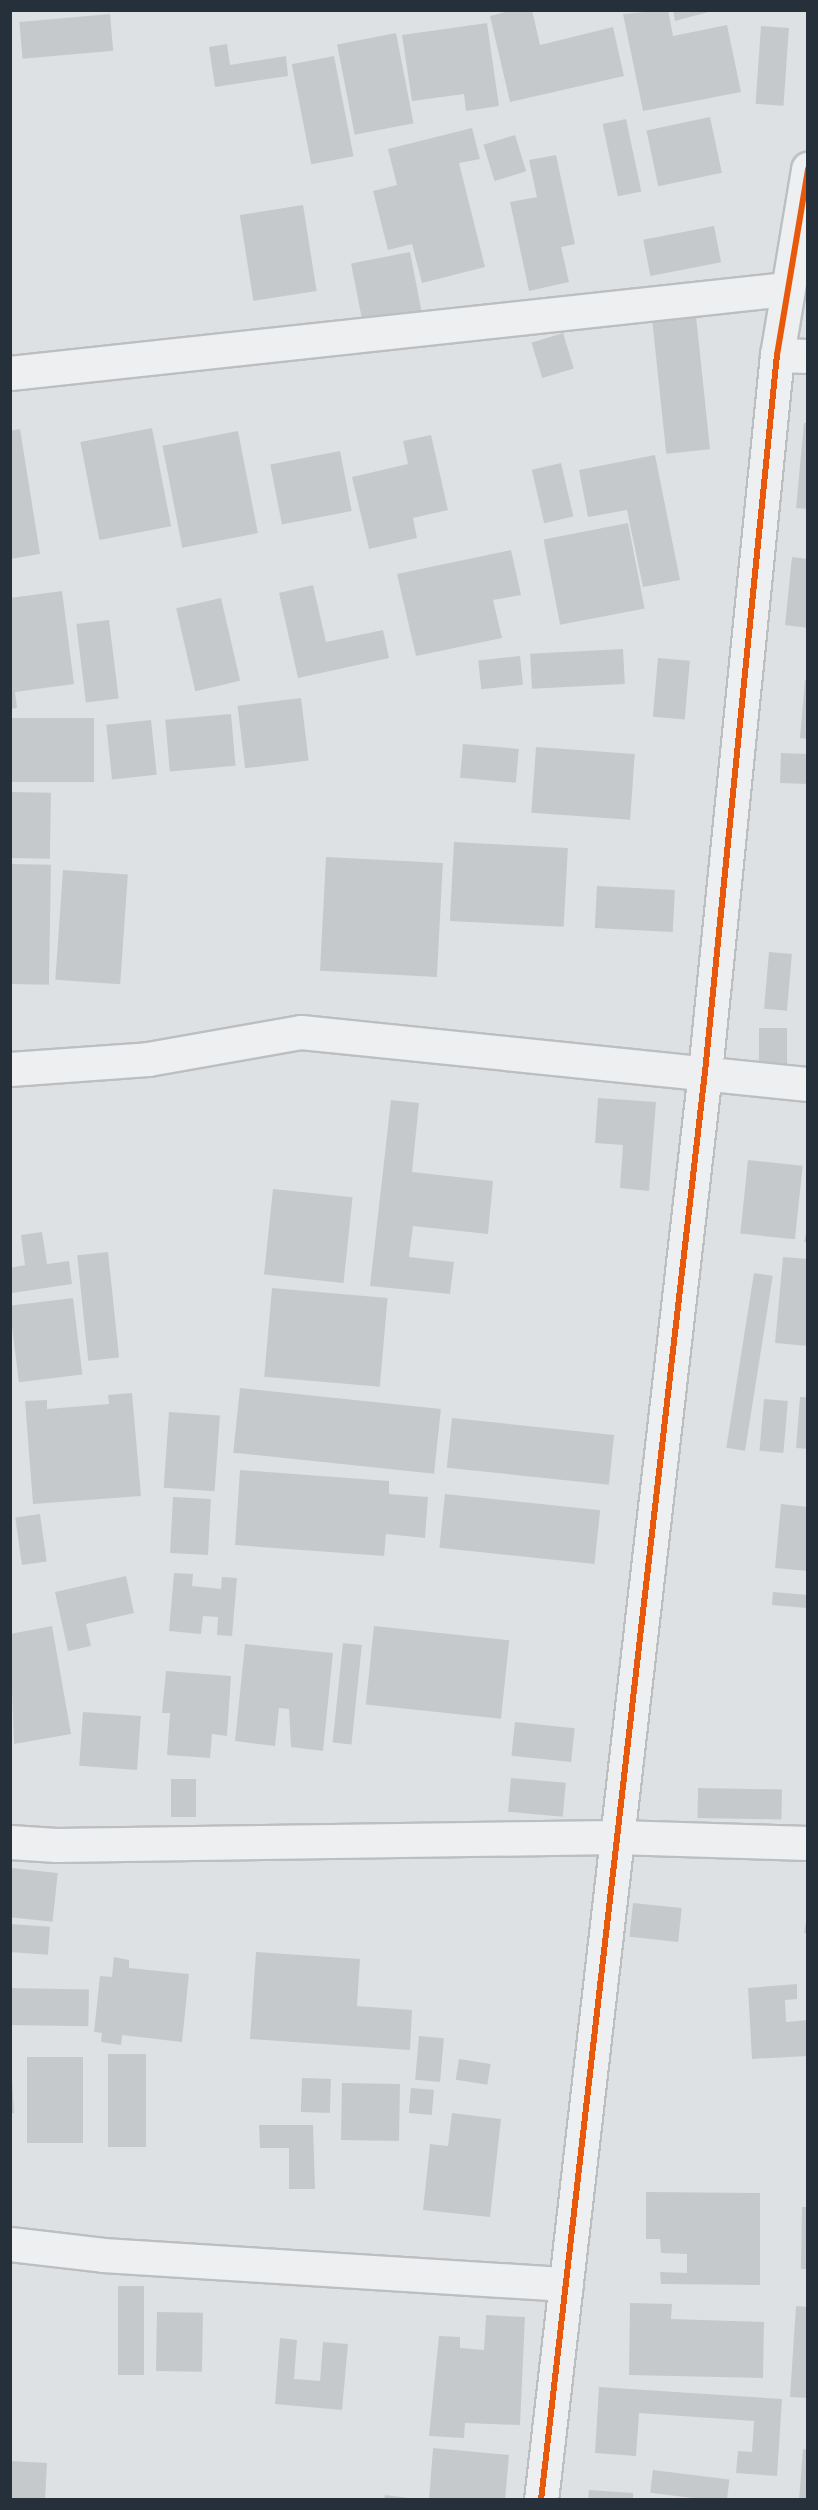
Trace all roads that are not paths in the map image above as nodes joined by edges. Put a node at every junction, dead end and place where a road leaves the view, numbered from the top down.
1 (807, 169) edge
2 (786, 289) junction
3 (792, 356) edge
4 (10, 373) edge
5 (10, 1069) edge
6 (705, 1072) junction
7 (807, 1084) edge
8 (617, 1837) junction
9 (10, 1842) edge
10 (807, 1843) edge
11 (10, 2244) edge
12 (566, 2284) junction
13 (541, 2499) edge

1 - 2 street
2 - 3 street
2 - 4 street
3 - 6 street
5 - 6 street
6 - 7 street
6 - 8 street
8 - 9 street
8 - 10 street
8 - 12 street
11 - 12 street
12 - 13 street

